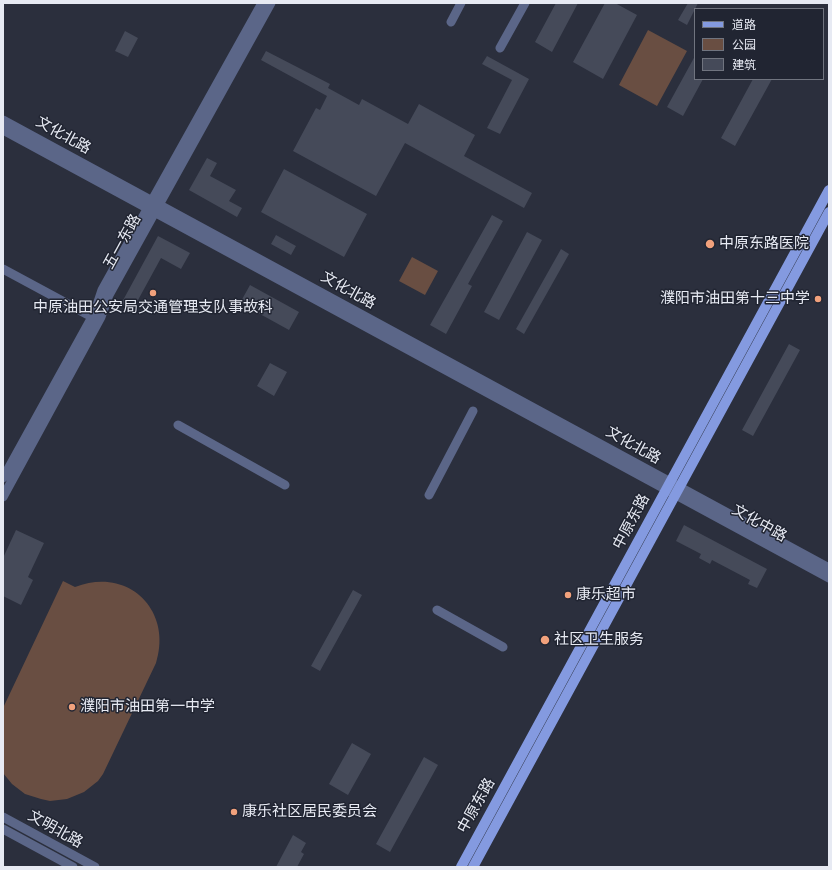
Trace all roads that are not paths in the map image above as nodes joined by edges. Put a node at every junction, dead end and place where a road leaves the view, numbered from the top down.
1 (262, 3) edge
2 (271, 3) edge
3 (461, 3) edge
4 (525, 3) edge
5 (451, 22) dead end
6 (500, 48) dead end
7 (3, 120) edge
8 (3, 130) edge
9 (829, 190) edge
10 (154, 207) junction
11 (829, 212) edge
12 (3, 269) edge
13 (92, 317) junction
14 (473, 411) dead end
15 (178, 425) dead end
16 (3, 478) edge
17 (285, 485) dead end
18 (673, 489) junction
19 (429, 495) dead end
20 (3, 496) edge
21 (829, 568) edge
22 (829, 578) edge
23 (438, 610) dead end
24 (503, 648) dead end
25 (3, 817) edge
26 (3, 829) edge
27 (73, 867) edge
28 (95, 867) edge
29 (461, 867) edge
30 (474, 867) edge

1 - 10 street, 五一东路
2 - 10 street, 五一东路
3 - 5 street
4 - 6 street
7 - 10 street, 文化北路
8 - 10 street, 文化北路
9 - 18 main road, 中原东路
10 - 13 street, 五一东路
10 - 18 street, 文化北路
10 - 20 street, 五一东路
11 - 18 main road, 中原东路
12 - 13 street
13 - 16 street, 五一东路
14 - 19 street
15 - 17 street
18 - 21 street, 文化中路
18 - 22 street, 文化中路
18 - 29 main road, 中原东路
18 - 30 main road, 中原东路
23 - 24 street
25 - 28 street, 文明北路
26 - 27 street, 文明北路

